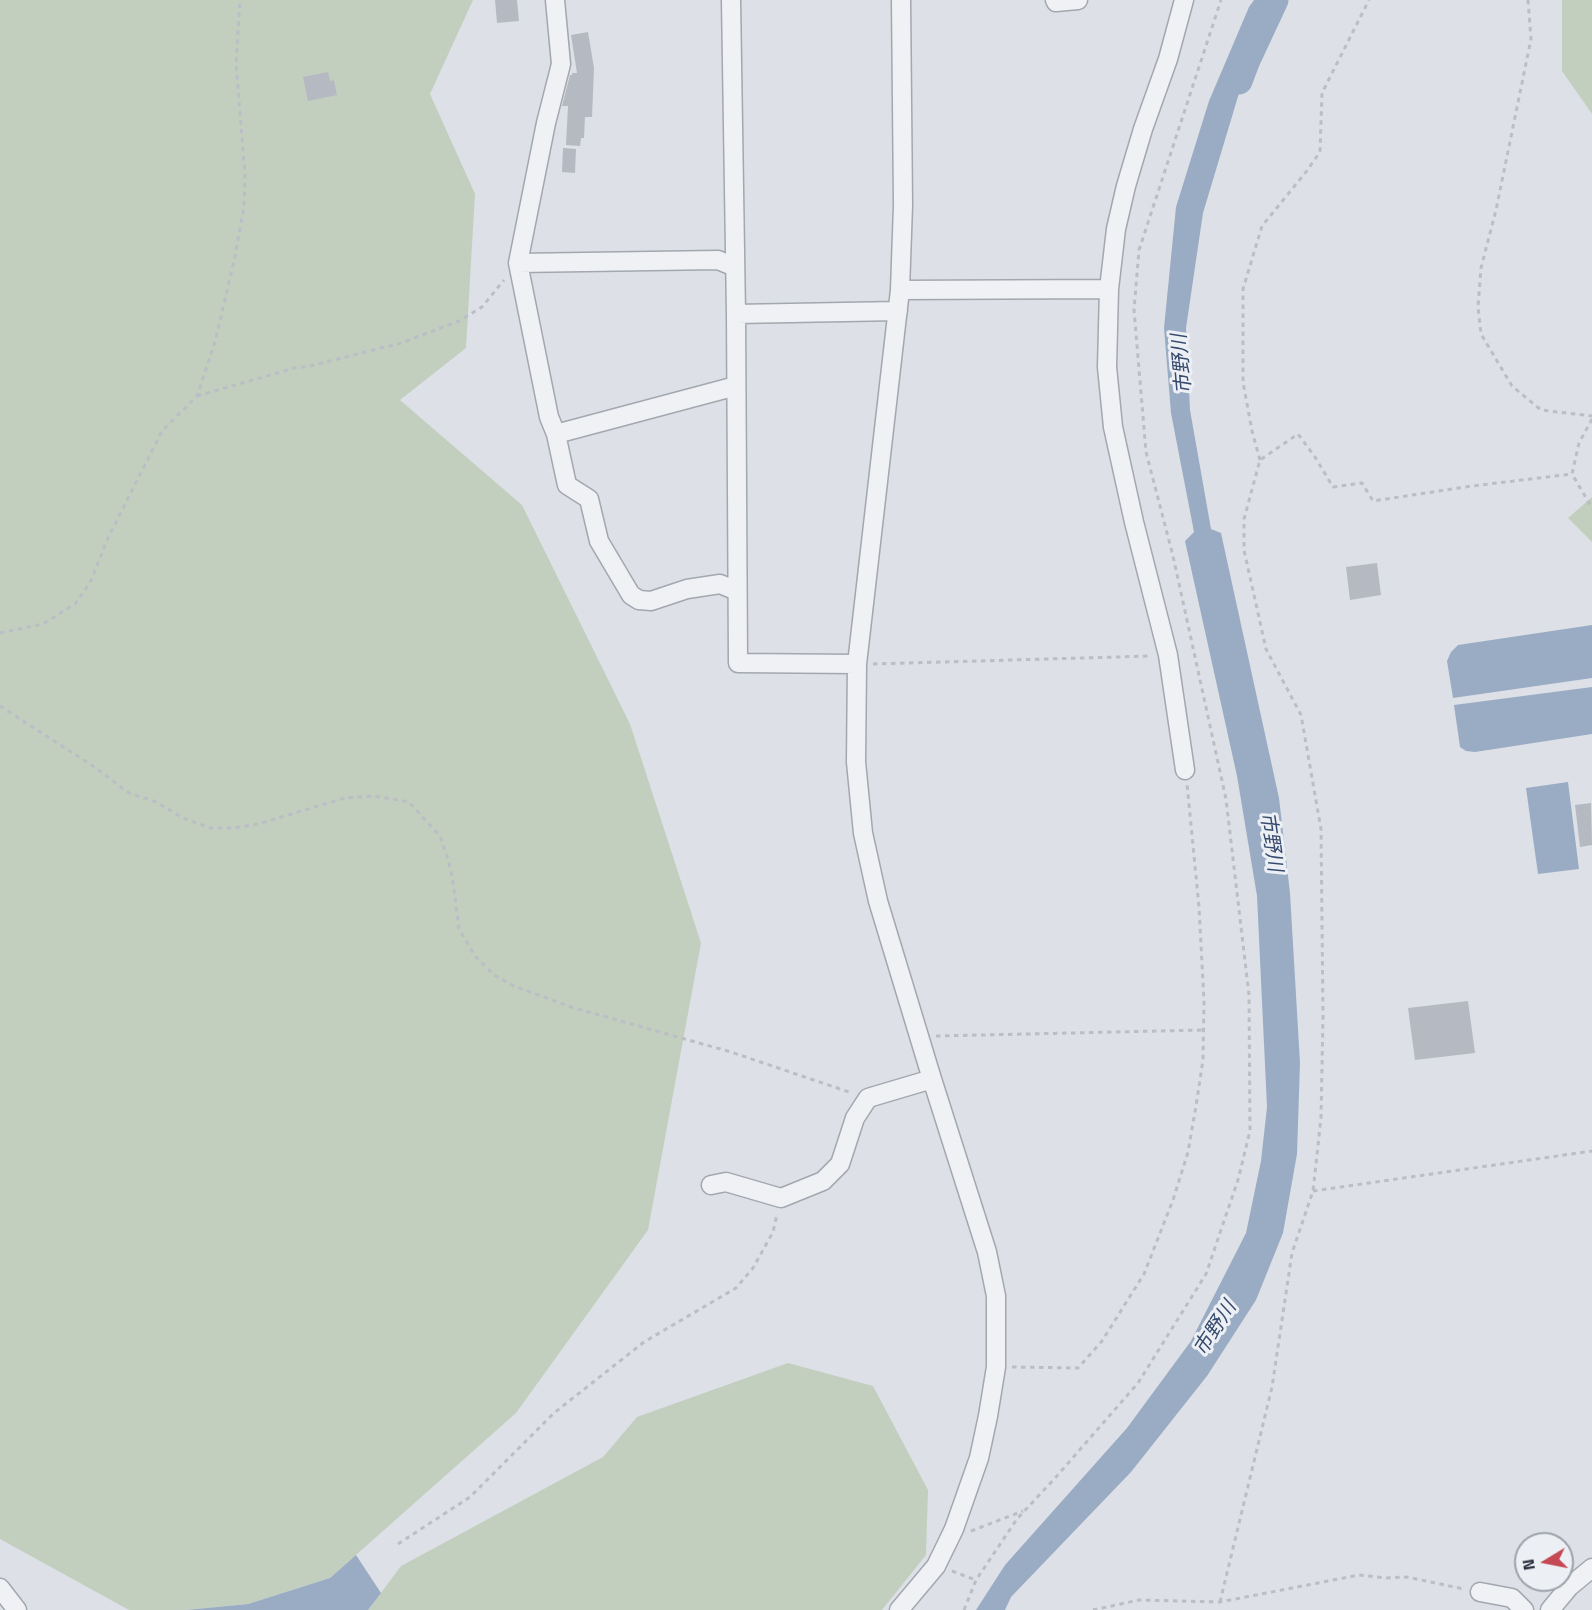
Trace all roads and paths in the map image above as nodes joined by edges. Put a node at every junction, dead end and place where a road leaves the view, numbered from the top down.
1 (240, 0) edge
2 (555, 0) edge
3 (731, 0) edge
4 (901, 0) edge
5 (1055, 0) edge
6 (1078, 0) edge
7 (1184, 0) edge
8 (1221, 0) edge
9 (1369, 0) edge
10 (1528, 0) edge
11 (518, 262) junction
12 (735, 267) junction
13 (1109, 289) junction
14 (900, 290) junction
15 (898, 311) junction
16 (735, 314) junction
17 (736, 386) junction
18 (197, 396) junction
19 (1592, 418) edge
20 (556, 434) junction
21 (1260, 460) junction
22 (1572, 474) junction
23 (1592, 508) edge
24 (737, 591) junction
25 (0, 633) edge
26 (1168, 656) junction
27 (857, 664) junction
28 (0, 706) edge
29 (1185, 770) joint
30 (1204, 1030) junction
31 (919, 1036) junction
32 (932, 1079) junction
33 (868, 1098) junction
34 (1592, 1150) edge
35 (711, 1185) dead end
36 (1313, 1191) junction
37 (781, 1198) junction
38 (996, 1367) junction
39 (1025, 1511) junction
40 (951, 1533) junction
41 (398, 1544) dead end
42 (936, 1566) junction
43 (1592, 1568) edge
44 (976, 1580) junction
45 (0, 1588) edge
46 (1480, 1592) joint
47 (1220, 1602) junction
48 (17, 1610) edge
49 (900, 1610) edge
50 (964, 1610) edge
51 (1093, 1610) edge
52 (1524, 1610) edge
53 (1550, 1610) edge

1 - 18 path
2 - 11 street
3 - 12 street
4 - 14 street
5 - 6 street
7 - 13 street
8 - 39 path
9 - 21 path
10 - 19 path
11 - 12 street
11 - 18 path
11 - 20 street
12 - 16 street
13 - 14 street
13 - 26 street
14 - 15 street
15 - 16 street
15 - 27 street
16 - 17 street
17 - 20 street
17 - 24 street
18 - 25 path
19 - 22 path
20 - 24 street
21 - 22 path
21 - 36 path
22 - 23 path
24 - 27 street
26 - 27 path
26 - 29 street
27 - 31 street
28 - 33 path
29 - 30 path
30 - 31 path
30 - 38 path
31 - 32 street
32 - 33 street
32 - 38 street
33 - 37 street
34 - 36 path
35 - 37 street
36 - 47 path
37 - 41 path
38 - 40 street
39 - 40 path
39 - 44 path
40 - 42 street
42 - 44 path
42 - 49 street
43 - 53 street
44 - 50 path
45 - 48 street
46 - 47 path
46 - 52 street
47 - 51 path

